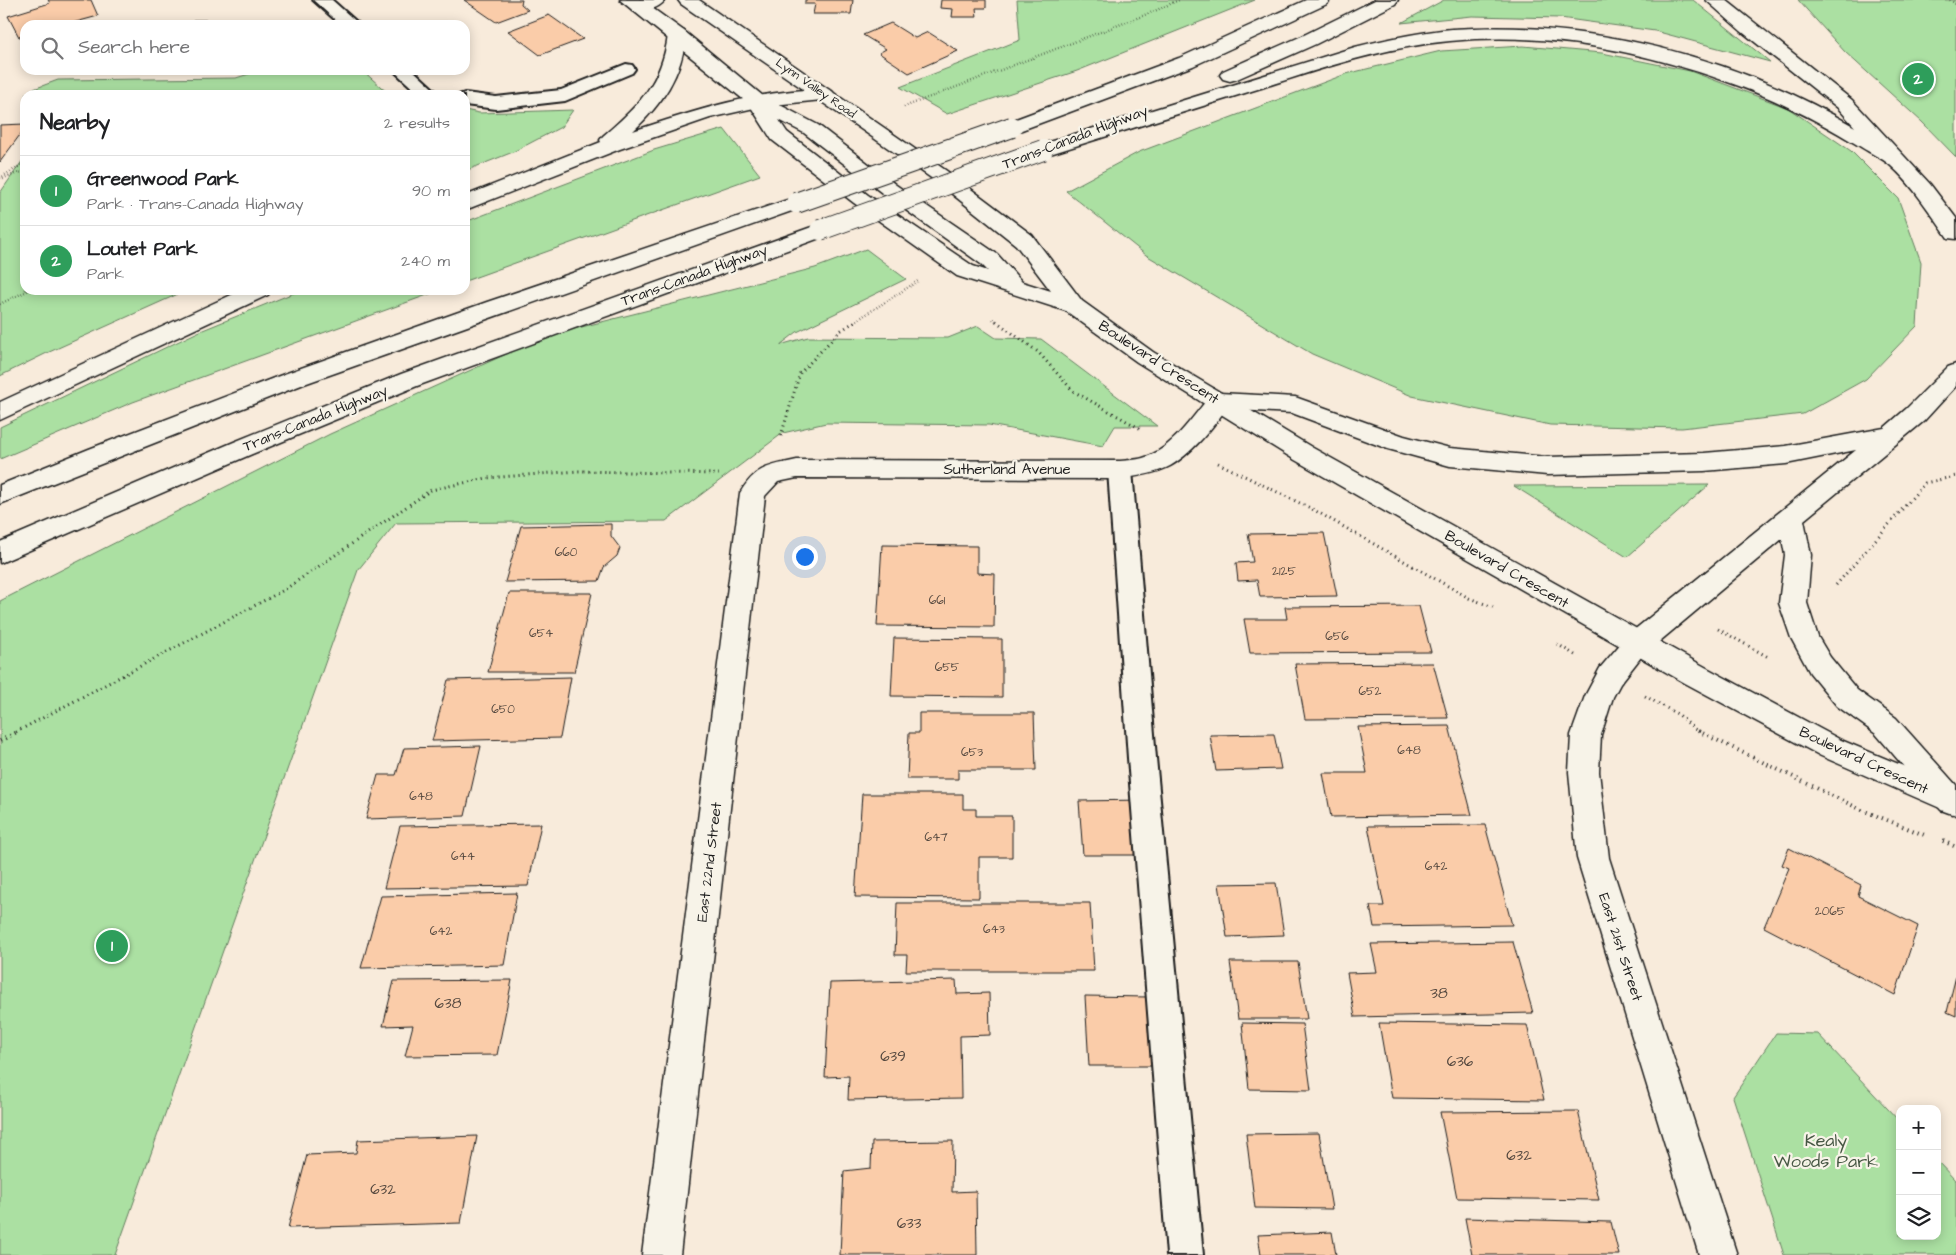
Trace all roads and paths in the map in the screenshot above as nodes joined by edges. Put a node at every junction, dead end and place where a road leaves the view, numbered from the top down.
1 (322, 0) edge
2 (687, 0) edge
3 (1179, 0) edge
4 (1321, 0) edge
5 (1389, 0) edge
6 (1715, 0) edge
7 (1950, 0) edge
8 (641, 2) edge
9 (1956, 4) edge
10 (345, 20) edge
11 (678, 36) junction
12 (626, 69) dead end
13 (408, 75) edge
14 (425, 90) edge
15 (825, 95) junction
16 (470, 100) edge
17 (756, 100) junction
18 (900, 108) dead end
19 (599, 149) junction
20 (1043, 150) junction
21 (1894, 158) junction
22 (20, 166) edge
23 (20, 173) edge
24 (944, 178) joint
25 (0, 179) edge
26 (470, 202) edge
27 (1956, 233) edge
28 (923, 278) dead end
29 (1015, 288) junction
30 (20, 294) edge
31 (249, 295) edge
32 (0, 304) edge
33 (1074, 306) junction
34 (1956, 372) edge
35 (1219, 401) junction
36 (0, 412) edge
37 (1890, 435) junction
38 (1212, 460) dead end
39 (1120, 470) junction
40 (770, 475) junction
41 (1956, 476) edge
42 (0, 495) edge
43 (1791, 518) junction
44 (0, 553) edge
45 (1831, 592) dead end
46 (1469, 598) dead end
47 (1716, 628) dead end
48 (1638, 643) junction
49 (1774, 660) dead end
50 (1694, 730) dead end
51 (0, 741) edge
52 (1954, 801) edge
53 (1930, 837) dead end
54 (1939, 840) dead end
55 (1956, 847) edge
56 (661, 1255) edge
57 (1186, 1255) edge
58 (1718, 1255) edge

1 - 10 lane
2 - 15 main road, Lynn Valley Road
3 - 18 path
4 - 42 main road, Trans-Canada Highway, bridge
5 - 20 main road, Trans-Canada Highway
6 - 21 main road
7 - 9 path
8 - 11 main road
11 - 17 main road
11 - 19 main road
12 - 16 lane
13 - 14 lane
15 - 17 main road
15 - 24 main road, Lynn Valley Road
17 - 19 main road
17 - 29 main road
17 - 29 main road, Boulevard Crescent
19 - 26 main road
20 - 21 main road
20 - 44 main road, Trans-Canada Highway, bridge
21 - 27 main road
22 - 25 path
23 - 25 path
24 - 33 main road, Boulevard Crescent
28 - 40 path
29 - 33 main road, Boulevard Crescent
30 - 32 path
31 - 36 main road
33 - 35 main road, Boulevard Crescent
34 - 37 main road, East 21st Street
35 - 37 main road
35 - 39 main road, Sutherland Avenue
35 - 48 main road, Boulevard Crescent
37 - 43 main road, East 21st Street
38 - 46 path
39 - 40 main road, Sutherland Avenue
39 - 57 lane
40 - 51 path
40 - 56 main road, East 22nd Street
41 - 45 path
43 - 48 main road, East 21st Street
43 - 52 main road
47 - 49 path
48 - 52 main road, Boulevard Crescent
48 - 58 main road, East 21st Street
50 - 53 path
54 - 55 path

